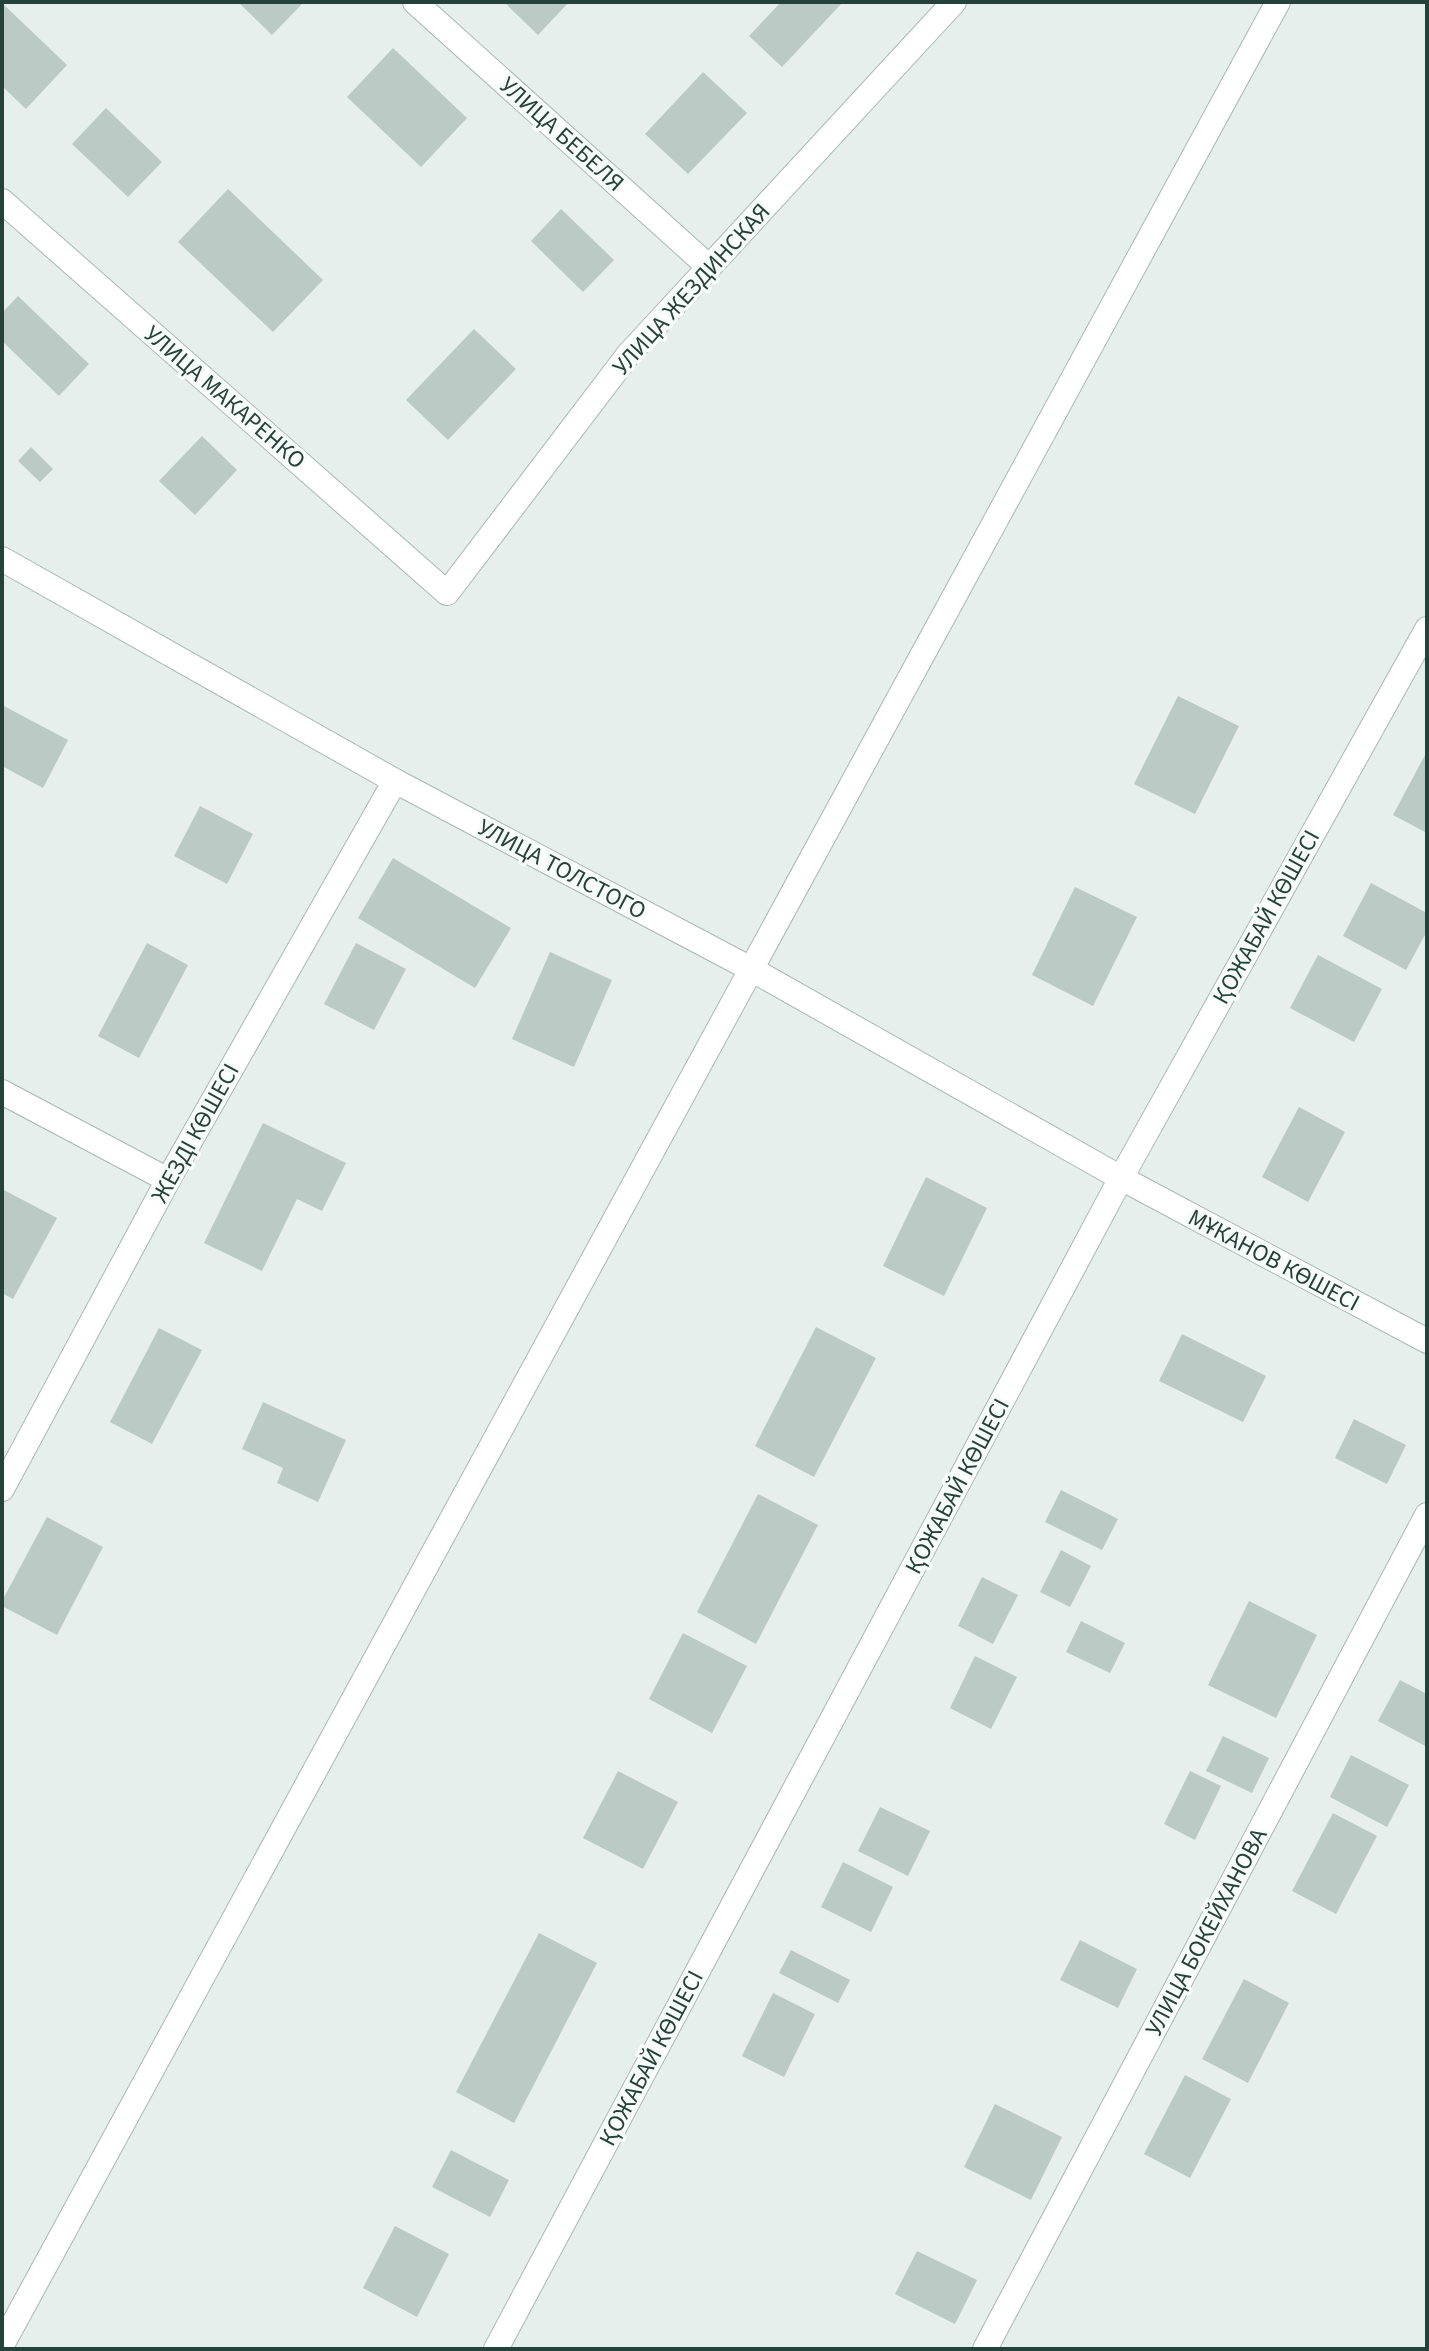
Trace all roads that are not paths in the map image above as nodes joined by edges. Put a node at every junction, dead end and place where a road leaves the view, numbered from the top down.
1 (415, 2) edge
2 (954, 2) edge
3 (1278, 2) edge
4 (2, 201) edge
5 (709, 267) junction
6 (2, 559) edge
7 (447, 593) joint
8 (1427, 629) edge
9 (395, 781) junction
10 (751, 969) junction
11 (2, 1092) edge
12 (1121, 1178) junction
13 (168, 1180) junction
14 (1427, 1341) edge
15 (2, 1489) edge
16 (1427, 1515) edge
17 (2, 2345) edge
18 (496, 2349) edge
19 (985, 2349) edge

1 - 5 street, УЛИЦА БЕБЕЛЯ
2 - 5 street, УЛИЦА ЖЕЗДИНСКАЯ
3 - 10 street
4 - 7 street, УЛИЦА МАКАРЕНКО
5 - 7 street, УЛИЦА ЖЕЗДИНСКАЯ
6 - 9 street, УЛИЦА ТОЛСТОГО
8 - 12 street, ҚОЖАБАЙ КӨШЕСІ
9 - 10 street, УЛИЦА ТОЛСТОГО
9 - 13 street, ЖЕЗДІ КӨШЕСІ
10 - 12 street, УЛИЦА ТОЛСТОГО
10 - 17 street
11 - 13 street
12 - 14 street, МҰКАНОВ КӨШЕСІ
12 - 18 street, ҚОЖАБАЙ КӨШЕСІ
13 - 15 street, ЖЕЗДІ КӨШЕСІ
16 - 19 street, УЛИЦА БОКЕЙХАНОВА

